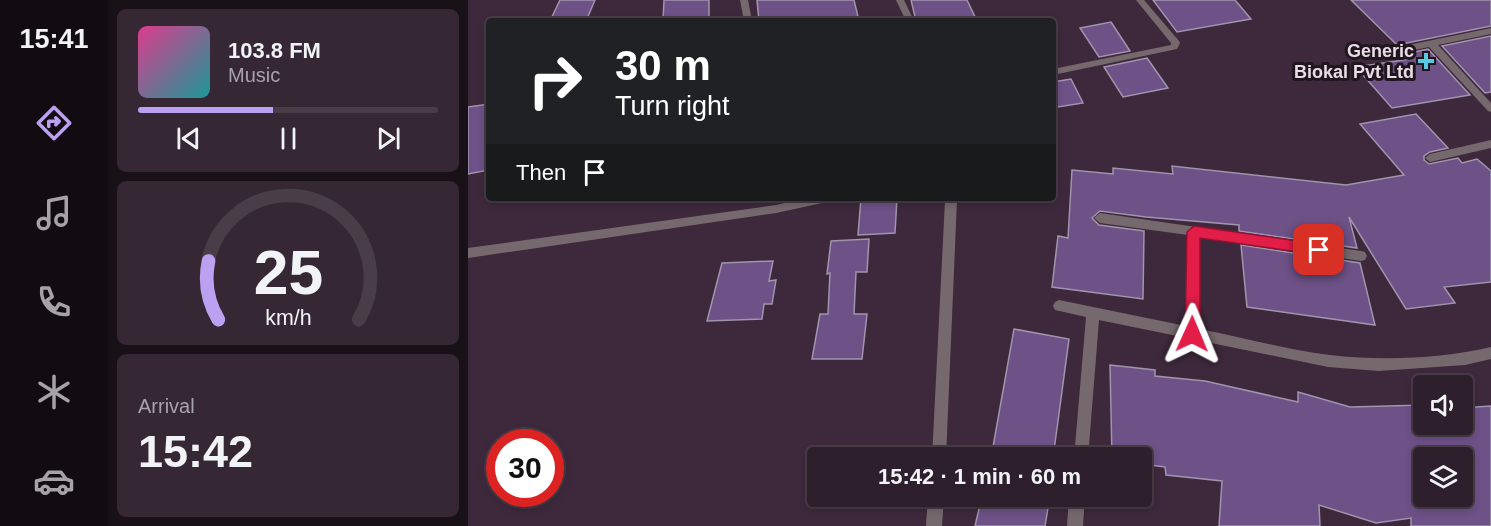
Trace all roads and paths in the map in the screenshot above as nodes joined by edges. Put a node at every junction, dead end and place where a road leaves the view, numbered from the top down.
1 (744, 0) edge
2 (900, 0) edge
3 (1140, 0) edge
4 (747, 18) edge
5 (909, 18) edge
6 (1491, 31) edge
7 (1431, 43) junction
8 (1389, 52) dead end
9 (1056, 71) edge
10 (1491, 109) edge
11 (1491, 144) edge
12 (1430, 158) dead end
13 (813, 201) edge
14 (951, 201) edge
15 (1100, 218) dead end
16 (1194, 232) junction
17 (468, 253) edge
18 (1361, 256) dead end
19 (1059, 306) dead end
20 (1093, 315) junction
21 (1192, 334) junction
22 (1491, 353) edge
23 (940, 447) edge
24 (1082, 447) edge
25 (935, 507) edge
26 (1076, 507) edge
27 (934, 526) edge
28 (1075, 526) edge

1 - 4 street
2 - 5 street
3 - 9 street
6 - 7 street
7 - 8 street
7 - 10 street
11 - 12 street
13 - 17 street
14 - 23 street
15 - 16 street
16 - 18 street
16 - 21 street
19 - 20 street
20 - 21 street
20 - 24 street
21 - 22 street
25 - 27 street
26 - 28 street

